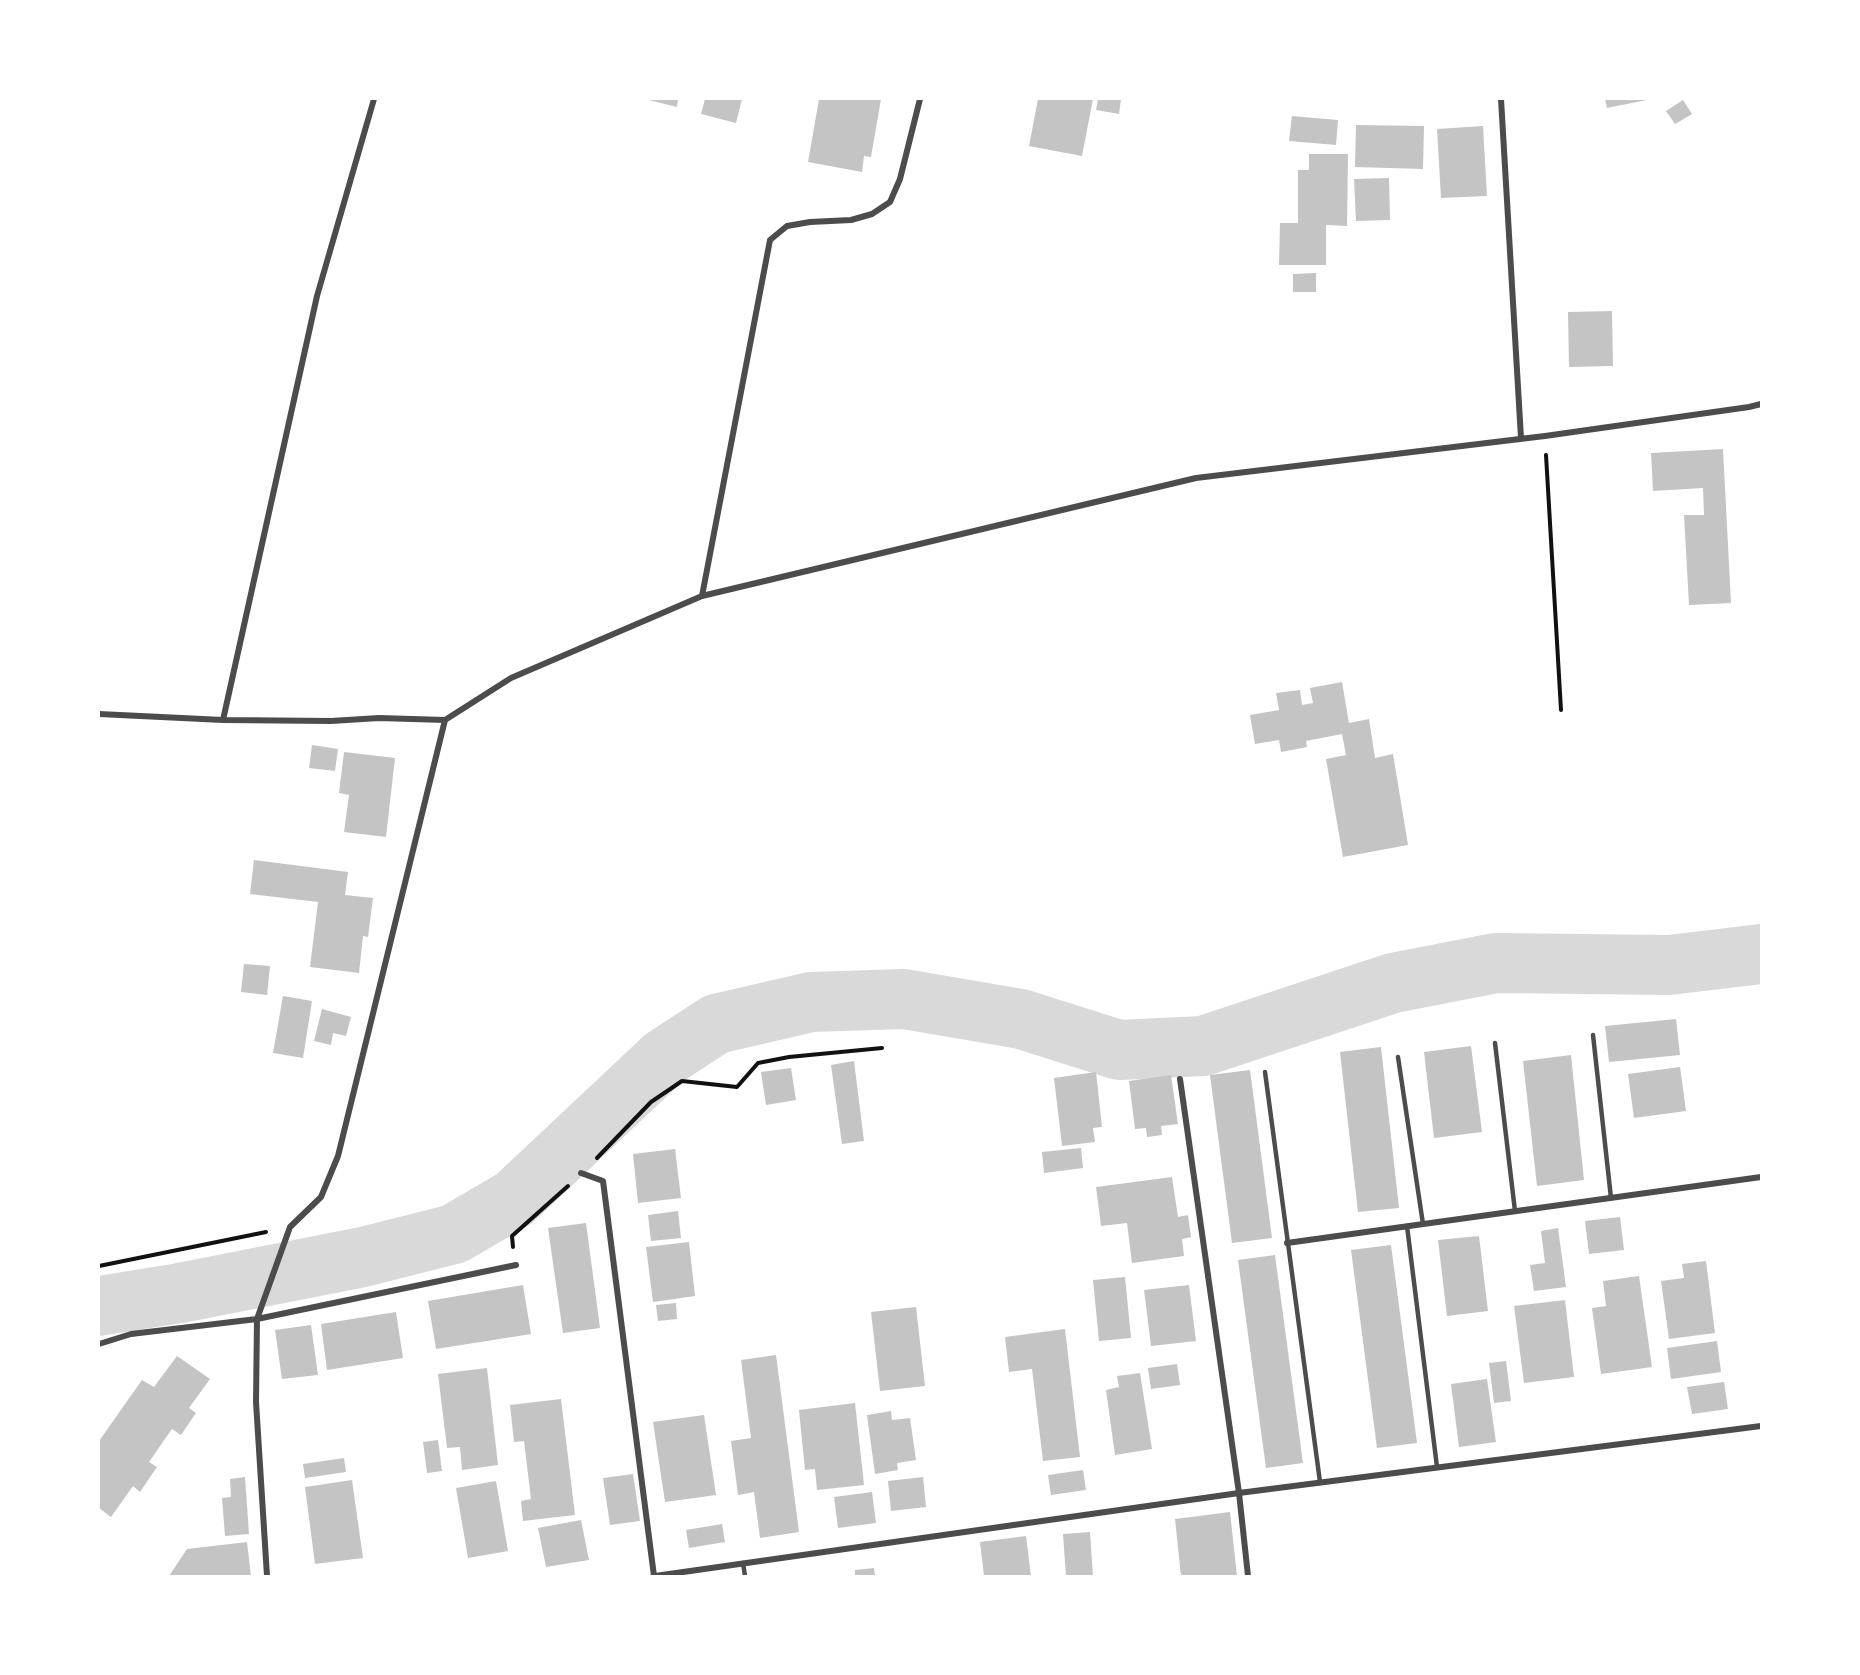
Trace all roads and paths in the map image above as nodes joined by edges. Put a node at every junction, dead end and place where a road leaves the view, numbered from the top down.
1 (374, 99) edge
2 (920, 99) edge
3 (1501, 99) edge
4 (1761, 404) edge
5 (1545, 436) junction
6 (1521, 438) junction
7 (702, 596) junction
8 (1561, 710) dead end
9 (99, 714) edge
10 (223, 720) junction
11 (445, 720) junction
12 (1593, 1035) dead end
13 (1495, 1043) dead end
14 (882, 1048) dead end
15 (1398, 1057) dead end
16 (1265, 1072) dead end
17 (1180, 1079) dead end
18 (581, 1173) junction
19 (1761, 1177) edge
20 (1611, 1198) junction
21 (1515, 1211) junction
22 (1423, 1224) junction
23 (1407, 1226) junction
24 (290, 1227) junction
25 (1287, 1243) junction
26 (516, 1265) joint
27 (99, 1266) edge
28 (257, 1319) junction
29 (99, 1344) edge
30 (1761, 1426) edge
31 (1437, 1467) junction
32 (1320, 1482) junction
33 (1239, 1493) junction
34 (743, 1563) junction
35 (267, 1576) edge
36 (655, 1576) edge
37 (745, 1576) edge
38 (1248, 1576) edge

1 - 10 street
2 - 7 street
3 - 6 street
4 - 5 street
5 - 6 street
5 - 8 path
6 - 7 street
7 - 11 street
9 - 10 street
10 - 11 street
11 - 24 street
12 - 20 lane
13 - 21 lane
14 - 18 path
15 - 22 lane
16 - 25 lane
17 - 33 street
18 - 26 path
18 - 36 street
19 - 20 street
20 - 21 street
21 - 22 street
22 - 23 street
23 - 25 street
23 - 31 lane
24 - 27 path
24 - 28 street
25 - 32 lane
26 - 28 street
28 - 29 street
28 - 35 street
30 - 31 street
31 - 32 street
32 - 33 street
33 - 34 street
33 - 38 street
34 - 36 street
34 - 37 lane

